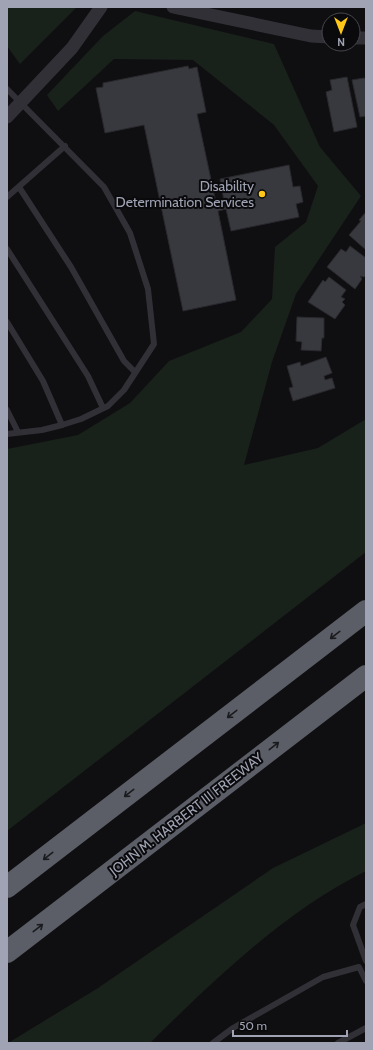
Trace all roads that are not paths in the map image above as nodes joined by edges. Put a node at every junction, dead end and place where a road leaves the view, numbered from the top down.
1 (101, 7) edge
2 (173, 7) edge
3 (321, 37) edge
4 (7, 89) edge
5 (22, 102) junction
6 (7, 117) edge
7 (65, 146) junction
8 (19, 187) junction
9 (7, 196) edge
10 (7, 249) edge
11 (7, 322) edge
12 (135, 372) junction
13 (103, 408) junction
14 (7, 410) edge
15 (62, 425) junction
16 (18, 432) junction
17 (7, 434) edge
18 (366, 611) edge
19 (366, 676) edge
20 (7, 887) edge
21 (366, 904) edge
22 (7, 952) edge
23 (366, 962) edge
24 (359, 967) junction
25 (366, 981) edge
26 (366, 1028) edge
27 (213, 1043) edge
28 (338, 1043) edge

1 - 5 street
2 - 3 street
4 - 5 lane
5 - 6 street
5 - 7 lane
7 - 8 lane
7 - 12 lane
8 - 9 lane
8 - 12 lane
10 - 13 lane
11 - 15 lane
12 - 13 lane
13 - 15 lane
14 - 16 lane
15 - 16 lane
16 - 17 lane
18 -> 20 highway
22 -> 19 highway, JOHN M. HARBERT III FREEWAY
21 - 23 lane
23 - 24 lane
24 - 25 lane
24 - 27 lane
26 - 28 lane

